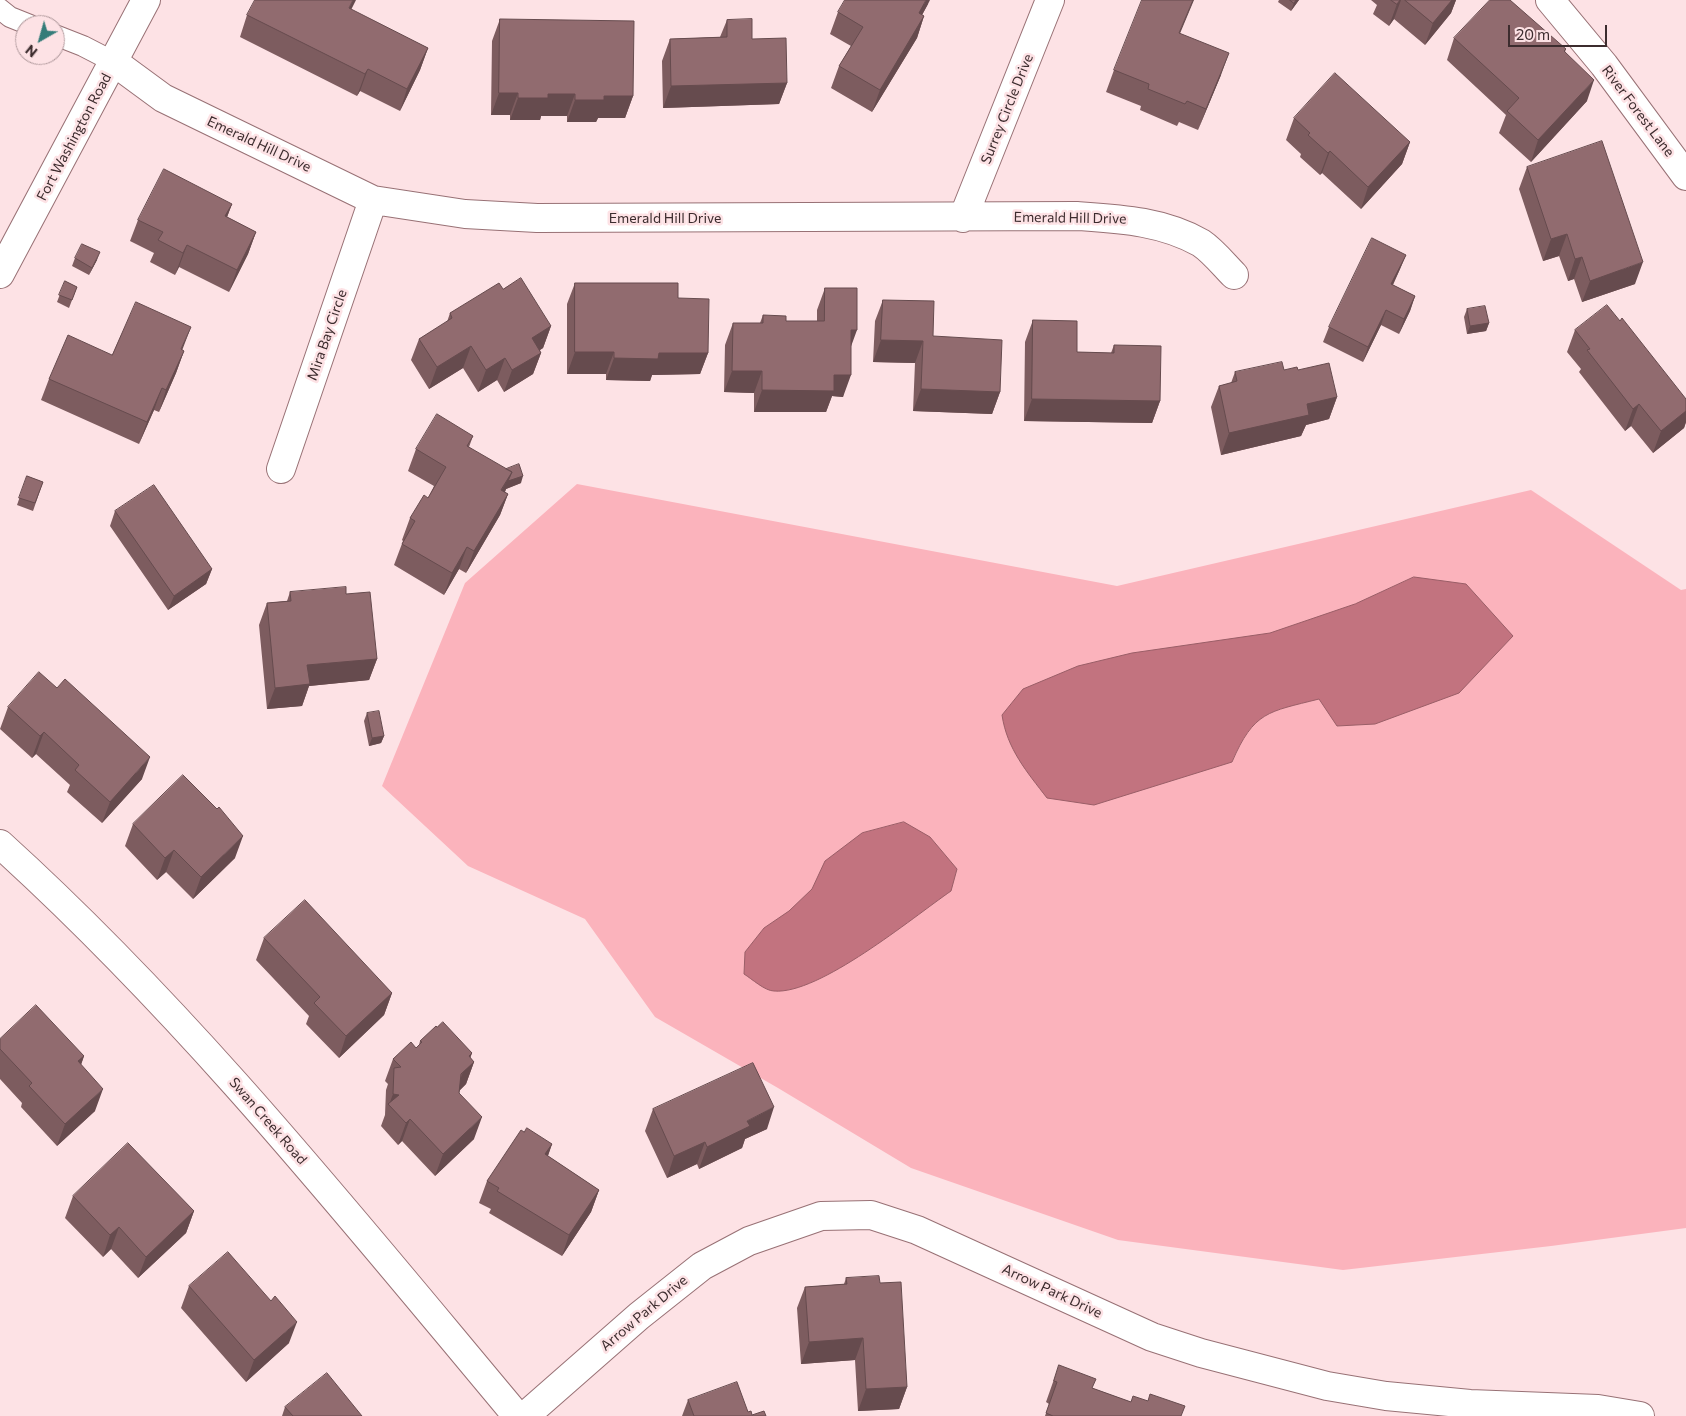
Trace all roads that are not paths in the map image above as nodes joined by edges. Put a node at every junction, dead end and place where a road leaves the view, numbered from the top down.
1 (146, 0) edge
2 (1050, 0) edge
3 (1550, 0) edge
4 (0, 9) edge
5 (15, 19) edge
6 (65, 39) edge
7 (114, 62) junction
8 (1686, 176) edge
9 (373, 200) junction
10 (963, 218) junction
11 (0, 274) edge
12 (1234, 276) dead end
13 (281, 469) dead end
14 (0, 844) edge
15 (517, 1416) edge
16 (526, 1416) edge
17 (1640, 1416) edge

1 - 7 street, Fort Washington Road
2 - 10 street, Surrey Circle Drive
3 - 8 street, River Forest Lane
4 - 5 lane
6 - 7 lane
7 - 9 street, Emerald Hill Drive
7 - 11 street, Fort Washington Road
9 - 10 street, Emerald Hill Drive
9 - 13 street, Mira Bay Circle
10 - 12 street, Emerald Hill Drive
14 - 15 street, Swan Creek Road
16 - 17 street, Arrow Park Drive

